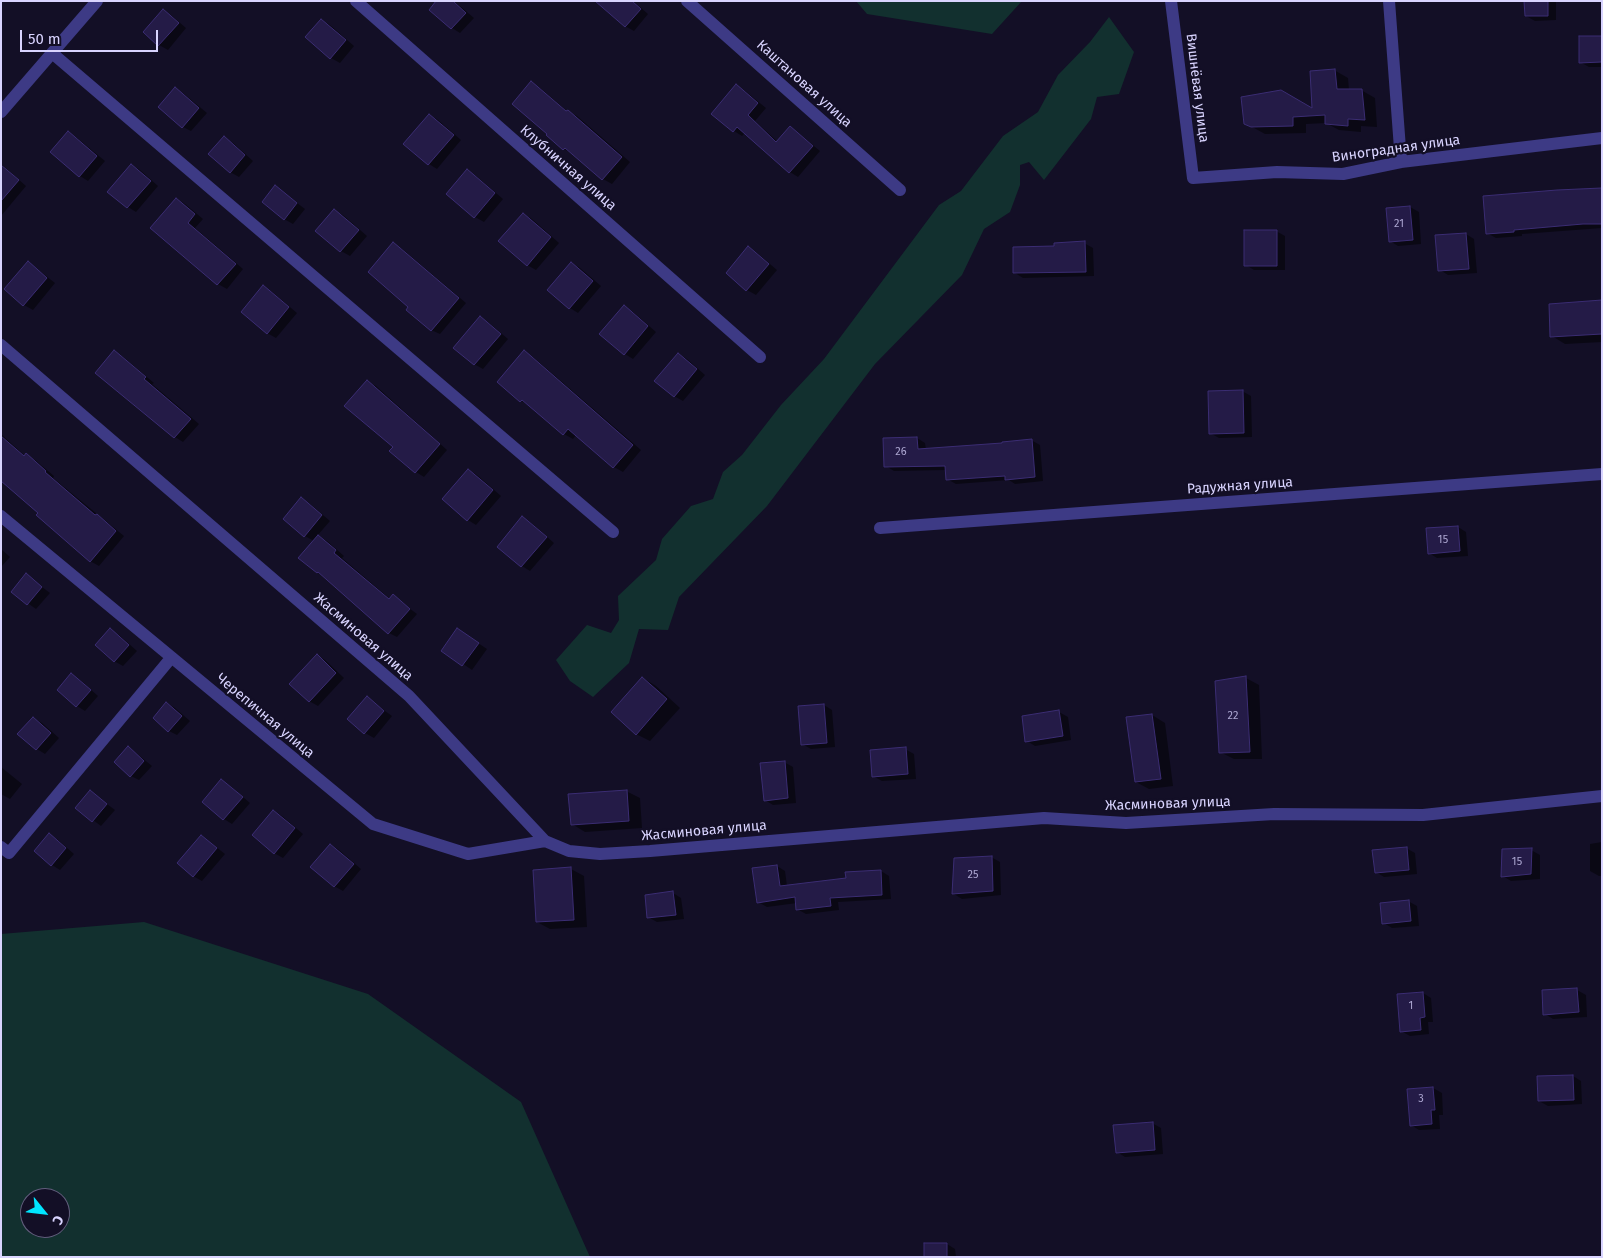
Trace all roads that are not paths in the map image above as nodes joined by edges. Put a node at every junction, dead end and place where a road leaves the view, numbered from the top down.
1 (97, 1) edge
2 (356, 1) edge
3 (687, 1) edge
4 (1171, 1) edge
5 (1389, 1) edge
6 (52, 53) junction
7 (1, 112) edge
8 (1602, 138) edge
9 (1401, 162) junction
10 (1193, 178) joint
11 (900, 190) dead end
12 (1, 345) edge
13 (760, 357) dead end
14 (1602, 474) edge
15 (1, 516) edge
16 (880, 528) dead end
17 (613, 532) dead end
18 (171, 658) junction
19 (1602, 796) edge
20 (545, 840) junction
21 (5, 850) edge

1 - 6 street
2 - 13 street, Клубничная улица
3 - 11 street, Каштановая улица
4 - 10 street, Вишнёвая улица
5 - 9 street
6 - 7 street
6 - 17 street
8 - 9 street, Виноградная улица
9 - 10 street, Виноградная улица
12 - 20 street, Жасминовая улица
14 - 16 street, Радужная улица
15 - 18 street, Черепичная улица
18 - 20 street, Черепичная улица
18 - 21 street
19 - 20 street, Жасминовая улица

